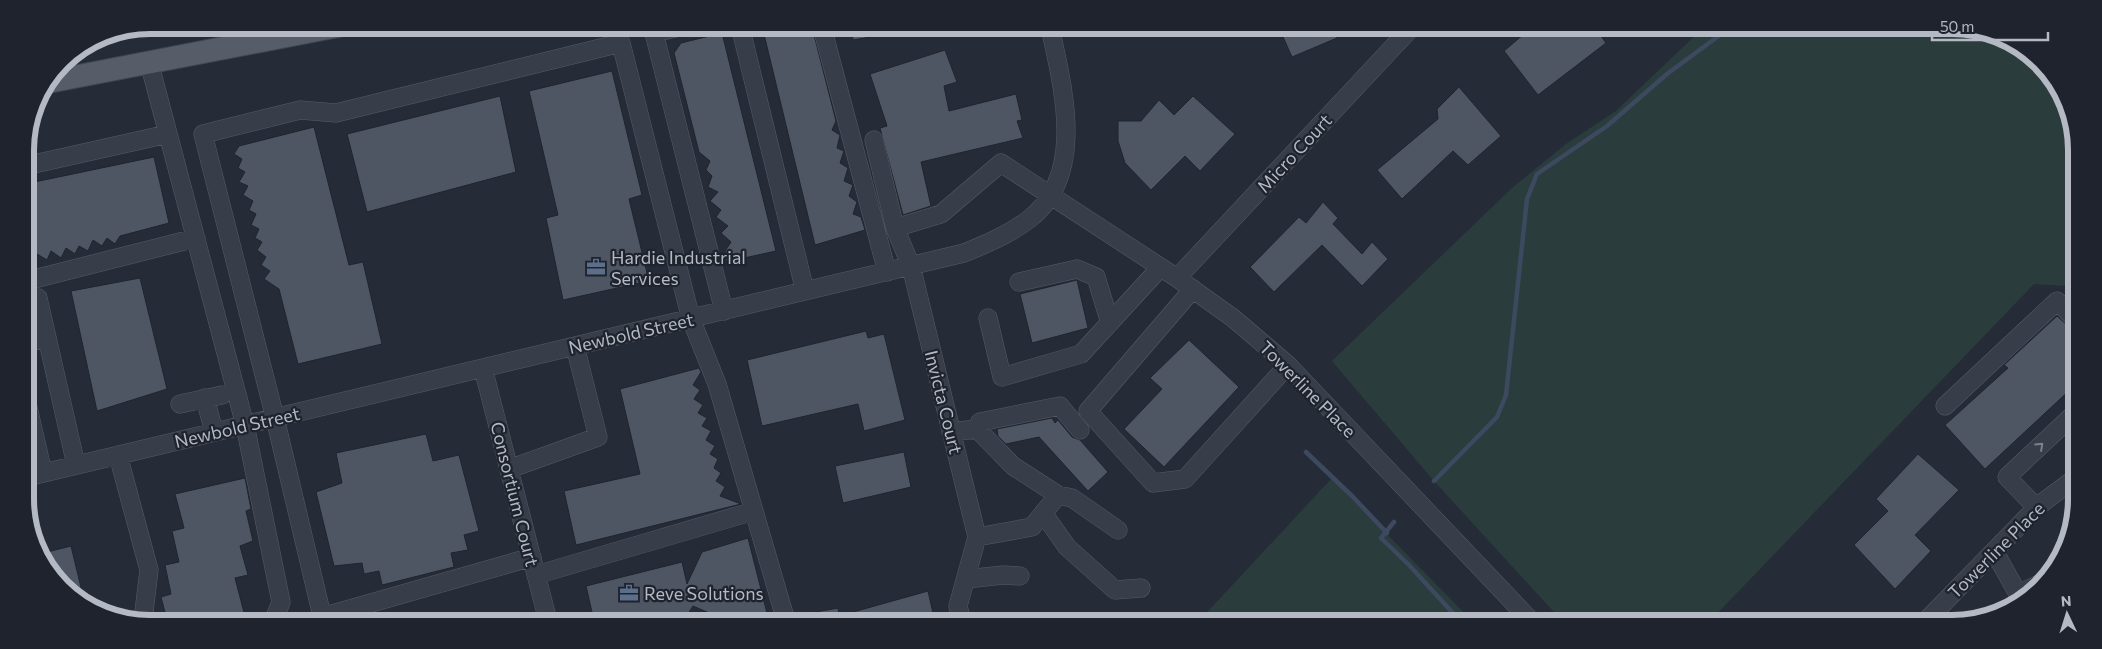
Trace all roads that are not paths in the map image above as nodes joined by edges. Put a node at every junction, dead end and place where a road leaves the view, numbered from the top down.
1 (300, 34) edge
2 (654, 34) edge
3 (742, 34) edge
4 (824, 34) edge
5 (1051, 34) edge
6 (1405, 34) edge
7 (149, 62) junction
8 (57, 80) edge
9 (168, 134) junction
10 (874, 140) dead end
11 (34, 164) edge
12 (1050, 195) junction
13 (895, 228) junction
14 (196, 238) junction
15 (910, 266) junction
16 (1160, 268) junction
17 (887, 272) junction
18 (1177, 278) junction
19 (34, 280) edge
20 (1019, 282) dead end
21 (1193, 290) junction
22 (805, 291) junction
23 (38, 298) dead end
24 (724, 311) junction
25 (2068, 312) edge
26 (988, 318) dead end
27 (691, 319) junction
28 (1110, 323) junction
29 (47, 338) junction
30 (34, 341) edge
31 (575, 346) junction
32 (1288, 366) junction
33 (483, 368) junction
34 (180, 404) dead end
35 (1945, 406) dead end
36 (275, 418) junction
37 (2068, 420) edge
38 (245, 425) junction
39 (977, 429) junction
40 (1080, 430) dead end
41 (214, 432) junction
42 (952, 432) junction
43 (118, 455) junction
44 (76, 465) junction
45 (509, 469) junction
46 (35, 475) edge
47 (2068, 485) edge
48 (1058, 495) junction
49 (2036, 508) junction
50 (754, 511) junction
51 (1043, 513) junction
52 (1118, 530) dead end
53 (978, 537) junction
54 (1994, 551) junction
55 (532, 557) junction
56 (536, 576) junction
57 (1020, 576) dead end
58 (966, 579) junction
59 (1141, 588) dead end
60 (2018, 594) edge
61 (144, 615) edge
62 (276, 615) edge
63 (322, 615) edge
64 (336, 615) edge
65 (546, 615) edge
66 (784, 615) edge
67 (960, 615) edge
68 (1525, 615) edge
69 (1934, 615) edge

1 - 7 main road
2 - 24 street
3 - 22 street
4 - 17 street
5 - 12 street, Newbold Street
6 - 18 street, Micro Court
7 - 8 main road
7 - 9 street
9 - 11 street
9 - 14 street
10 - 13 street, Invicta Court
12 - 13 street, Towerline Place
12 - 15 street, Newbold Street
12 - 16 street, Towerline Place
13 - 15 street, Invicta Court
14 - 19 street
14 - 38 street
15 - 17 street, Newbold Street
15 - 42 street, Invicta Court
16 - 18 street, Towerline Place
16 - 28 street
17 - 22 street, Newbold Street
18 - 21 street, Towerline Place
20 - 28 street
21 - 32 street, Towerline Place
21 - 32 street
22 - 24 street, Newbold Street
23 - 29 street
24 - 27 street, Newbold Street
25 - 35 street
26 - 28 street
27 - 31 street, Newbold Street
27 - 36 street
27 - 50 street
29 - 30 street
29 - 44 street
31 - 33 street, Newbold Street
31 - 45 street
32 - 68 street, Towerline Place
33 - 36 street, Newbold Street
33 - 45 street, Consortium Court
34 - 41 street
36 - 38 street, Newbold Street
36 - 63 street
49 -> 37 street
38 - 41 street, Newbold Street
38 - 62 street
39 - 40 street
39 - 42 street
39 - 48 street
41 - 43 street, Newbold Street
42 - 53 street, Invicta Court
43 - 44 street, Newbold Street
43 - 61 street
44 - 46 street, Newbold Street
45 - 55 street, Consortium Court
47 - 49 street, Towerline Place
48 - 51 street
48 - 52 street
49 - 54 street, Towerline Place
50 - 56 street
50 - 66 street
51 - 53 street
51 - 59 street
53 - 58 street
54 - 60 street
54 - 69 street, Towerline Place
55 - 56 street, Consortium Court
55 - 64 street
56 - 65 street, Consortium Court
57 - 58 street
58 - 67 street

